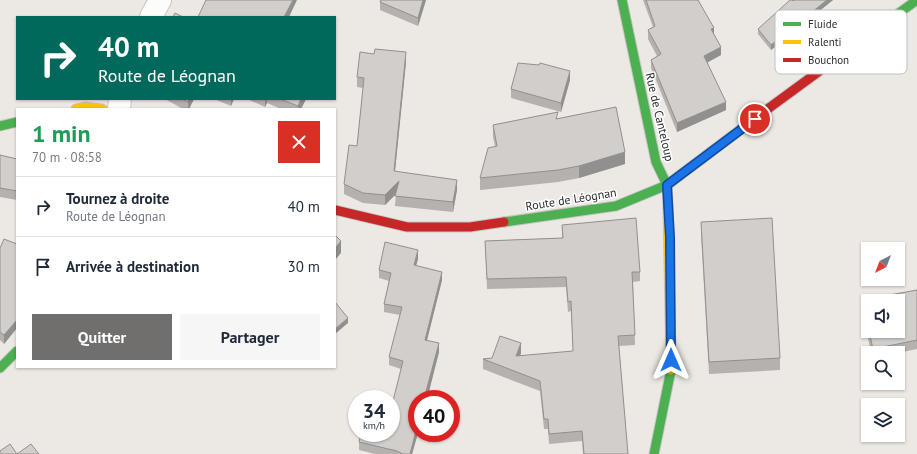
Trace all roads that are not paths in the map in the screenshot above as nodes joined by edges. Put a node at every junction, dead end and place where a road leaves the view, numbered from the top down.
1 (160, 0) edge
2 (622, 0) edge
3 (917, 0) edge
4 (903, 10) edge
5 (152, 16) edge
6 (816, 74) edge
7 (80, 108) edge
8 (94, 108) edge
9 (16, 122) edge
10 (0, 126) edge
11 (667, 185) junction
12 (336, 210) edge
13 (16, 351) edge
14 (0, 368) edge
15 (654, 454) edge

1 - 5 street
2 - 11 street, Rue de Canteloup
3 - 4 street, Route de Léognan
6 - 11 street, Route de Léognan
7 - 8 street
9 - 10 street
11 - 12 street, Route de Léognan
11 - 15 street, Rue de Canteloup
13 - 14 street

